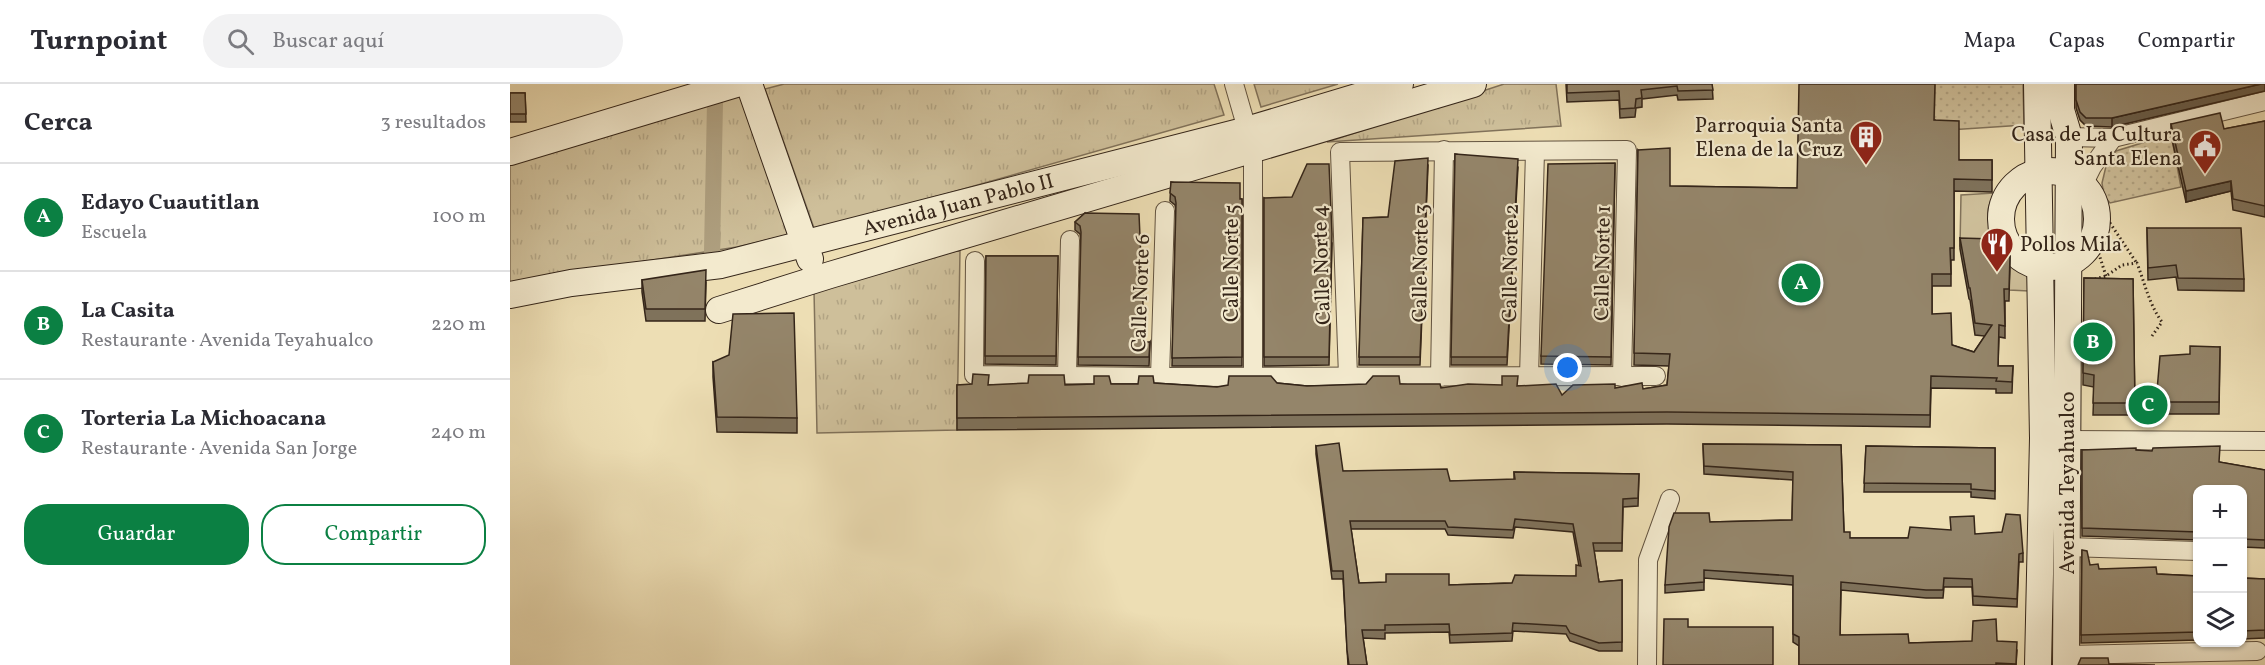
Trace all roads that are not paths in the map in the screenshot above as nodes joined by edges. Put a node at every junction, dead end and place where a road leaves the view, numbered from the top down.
1 (736, 84) edge
2 (749, 84) edge
3 (1234, 84) edge
4 (1400, 84) edge
5 (1473, 84) edge
6 (2037, 84) edge
7 (2061, 84) edge
8 (2265, 101) edge
9 (2069, 137) junction
10 (2113, 138) junction
11 (1250, 140) junction
12 (1444, 150) junction
13 (1535, 151) junction
14 (510, 152) edge
15 (2038, 171) junction
16 (2075, 180) junction
17 (1165, 211) dead end
18 (1070, 240) dead end
19 (805, 245) junction
20 (975, 261) dead end
21 (2068, 264) junction
22 (2040, 267) junction
23 (817, 278) junction
24 (510, 296) edge
25 (718, 310) dead end
26 (1067, 376) junction
27 (1253, 376) junction
28 (1348, 376) junction
29 (1656, 376) dead end
30 (1160, 377) junction
31 (1440, 377) junction
32 (1529, 377) junction
33 (1622, 377) junction
34 (2066, 440) junction
35 (2265, 441) edge
36 (1670, 499) dead end
37 (2067, 547) junction
38 (2193, 551) edge
39 (2257, 651) dead end
40 (2066, 660) edge
41 (1647, 665) edge
42 (2038, 665) edge

1 - 14 street
2 - 19 street
3 - 11 street, Calle Norte 5
4 - 11 street, Avenida Juan Pablo II
5 - 11 street
6 - 15 street, Avenida Teyahualco
7 - 9 street, Avenida Teyahualco
8 - 10 street
9 - 10 street
9 - 16 street, Avenida Teyahualco
10 - 16 street
11 - 19 street, Avenida Juan Pablo II
11 - 23 street
11 - 27 street, Calle Norte 5
12 - 13 street
12 - 28 street, Calle Norte 4
12 - 31 street, Calle Norte 3
13 - 32 street, Calle Norte 2
13 - 33 street, Calle Norte 1
15 - 16 street
15 - 22 street, Avenida Teyahualco
15 - 22 street
16 - 21 street, Avenida Teyahualco
17 - 30 street, Calle Norte 6
18 - 26 street
19 - 23 street
19 - 24 street, Avenida Juan Pablo II
20 - 26 street
21 - 22 street
21 - 34 street, Avenida Teyahualco
22 - 42 street, Avenida Teyahualco
23 - 25 street
26 - 30 street
27 - 28 street
27 - 30 street
28 - 31 street
29 - 33 street
31 - 32 street
32 - 33 street
34 - 35 street
34 - 37 street, Avenida Teyahualco
36 - 41 street
37 - 38 street
37 - 40 street, Avenida Teyahualco
39 - 40 street

